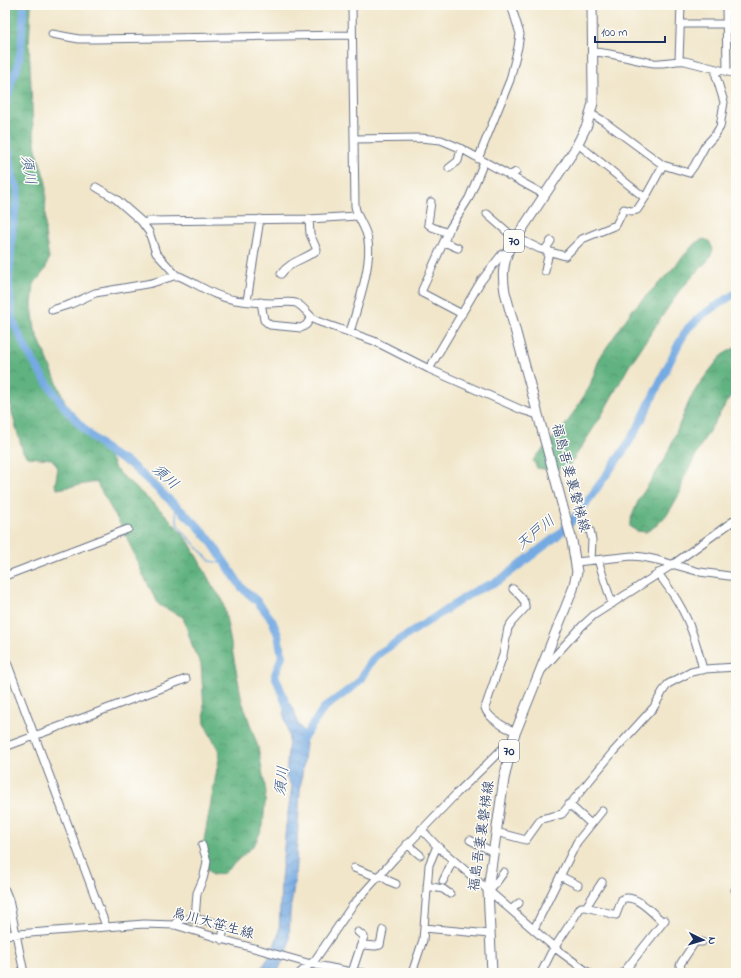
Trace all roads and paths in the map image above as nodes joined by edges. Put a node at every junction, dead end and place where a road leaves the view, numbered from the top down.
1 (352, 5) edge
2 (512, 5) edge
3 (592, 5) edge
4 (682, 5) edge
5 (726, 5) edge
6 (681, 24) junction
7 (726, 24) junction
8 (52, 34) dead end
9 (352, 35) junction
10 (593, 52) junction
11 (679, 60) junction
12 (716, 69) junction
13 (727, 72) junction
14 (736, 74) edge
15 (591, 114) junction
16 (354, 139) junction
17 (578, 144) junction
18 (461, 149) junction
19 (481, 161) junction
20 (663, 165) junction
21 (449, 168) dead end
22 (516, 172) dead end
23 (509, 176) junction
24 (96, 188) dead end
25 (545, 195) junction
26 (646, 198) junction
27 (430, 202) dead end
28 (487, 214) dead end
29 (358, 216) junction
30 (260, 219) junction
31 (309, 219) junction
32 (143, 223) junction
33 (448, 234) junction
34 (516, 237) junction
35 (551, 241) dead end
36 (444, 242) junction
37 (458, 248) dead end
38 (547, 251) junction
39 (508, 253) junction
40 (545, 271) dead end
41 (281, 274) dead end
42 (177, 276) junction
43 (247, 301) junction
44 (262, 302) junction
45 (52, 310) dead end
46 (462, 314) junction
47 (311, 318) junction
48 (350, 332) junction
49 (429, 369) junction
50 (538, 415) junction
51 (736, 520) edge
52 (128, 529) dead end
53 (590, 530) dead end
54 (594, 560) junction
55 (576, 562) junction
56 (672, 565) junction
57 (658, 573) junction
58 (5, 576) edge
59 (736, 577) edge
60 (513, 589) dead end
61 (612, 604) junction
62 (5, 657) edge
63 (736, 667) edge
64 (703, 670) junction
65 (539, 671) junction
66 (186, 679) dead end
67 (516, 730) junction
68 (34, 736) junction
69 (512, 742) junction
70 (5, 747) edge
71 (569, 804) junction
72 (602, 812) dead end
73 (591, 824) junction
74 (421, 829) junction
75 (496, 832) junction
76 (470, 840) dead end
77 (407, 844) junction
78 (202, 845) dead end
79 (436, 846) junction
80 (493, 852) junction
81 (420, 855) dead end
82 (453, 860) junction
83 (354, 868) dead end
84 (504, 872) dead end
85 (379, 876) junction
86 (560, 876) junction
87 (443, 881) dead end
88 (602, 882) dead end
89 (396, 884) dead end
90 (578, 884) dead end
91 (427, 886) junction
92 (5, 890) edge
93 (489, 890) junction
94 (450, 894) dead end
95 (519, 903) dead end
96 (586, 907) junction
97 (511, 910) junction
98 (195, 919) junction
99 (174, 925) junction
100 (106, 926) junction
101 (424, 928) junction
102 (534, 929) junction
103 (383, 930) dead end
104 (358, 932) dead end
105 (16, 934) junction
106 (490, 934) junction
107 (5, 935) edge
108 (223, 940) junction
109 (702, 942) dead end
110 (360, 948) junction
111 (555, 948) junction
112 (311, 964) junction
113 (352, 972) junction
114 (24, 973) edge
115 (300, 973) edge
116 (364, 973) edge
117 (412, 973) edge
118 (492, 973) edge
119 (542, 973) edge
120 (589, 973) edge
121 (623, 973) edge
122 (683, 973) edge

1 - 9 street
2 - 19 street
3 - 10 main road, 福島吾妻裏磐梯線 / 70
4 - 6 street
5 - 7 street
6 - 7 street
6 - 11 street
7 - 13 street
8 - 9 street
9 - 16 street
10 - 11 street
10 - 15 main road, 福島吾妻裏磐梯線 / 70
11 - 12 street
12 - 13 street
12 - 20 street
13 - 14 street
15 - 17 main road, 福島吾妻裏磐梯線 / 70
15 - 20 street
16 - 18 street
16 - 29 street
17 - 25 main road, 福島吾妻裏磐梯線 / 70
17 - 26 street
18 - 19 street
18 - 21 street
19 - 23 street
19 - 33 street
20 - 26 street
22 - 23 street
23 - 25 street
24 - 32 street
25 - 34 main road, 福島吾妻裏磐梯線 / 70
26 - 38 street
27 - 33 street
28 - 34 street
29 - 31 street
29 - 48 street
30 - 31 street
30 - 32 street
30 - 43 street
31 - 41 street
32 - 42 street
33 - 36 street
34 - 38 street
34 - 39 main road, 福島吾妻裏磐梯線 / 70
35 - 38 street
36 - 37 street
36 - 46 street
38 - 40 street
39 - 46 street
39 - 50 main road, 福島吾妻裏磐梯線 / 70
42 - 43 street
42 - 45 street
43 - 44 street
44 - 47 street
44 - 47 street
46 - 49 street
47 - 48 street
48 - 49 street
49 - 50 street
50 - 55 main road, 福島吾妻裏磐梯線 / 70
51 - 56 street
52 - 58 street
53 - 54 street
54 - 55 street
54 - 56 street
54 - 61 street
55 - 65 main road, 福島吾妻裏磐梯線 / 70
56 - 57 street
56 - 59 street
57 - 61 street
57 - 64 street
60 - 67 street
61 - 65 street
62 - 68 street
63 - 64 street
64 - 71 street
65 - 67 main road, 福島吾妻裏磐梯線 / 70
66 - 68 street
67 - 69 main road, 福島吾妻裏磐梯線 / 70
68 - 70 street
68 - 100 street
69 - 74 street
69 - 75 main road, 福島吾妻裏磐梯線 / 70
71 - 73 street
71 - 75 street
72 - 73 street
73 - 86 street
74 - 77 street
74 - 79 street
75 - 80 main road, 福島吾妻裏磐梯線 / 70
76 - 80 street
77 - 81 street
77 - 85 street
78 - 98 street
79 - 82 street
79 - 91 street
80 - 93 main road, 福島吾妻裏磐梯線 / 70
82 - 87 street
82 - 93 street
83 - 85 street
84 - 93 street
85 - 89 street
85 - 112 street
86 - 90 street
86 - 102 street
88 - 96 street
91 - 94 street
91 - 101 street
92 - 105 street
93 - 97 street
93 - 106 main road, 福島吾妻裏磐梯線 / 70
95 - 97 street
96 - 111 street
96 - 121 street
97 - 102 street
98 - 99 street
98 - 108 street
99 - 100 street, 鳥川大笹生線
99 - 108 street, 鳥川大笹生線
100 - 105 street, 鳥川大笹生線
101 - 106 street
101 - 117 street
102 - 111 street
103 - 110 street
104 - 110 street
105 - 107 street, 鳥川大笹生線
105 - 114 street
106 - 118 main road, 福島吾妻裏磐梯線 / 70
108 - 112 street, 鳥川大笹生線
109 - 122 street
110 - 113 street
111 - 119 street
111 - 120 street
112 - 113 street, 鳥川大笹生線
112 - 115 street
113 - 116 street, 鳥川大笹生線

